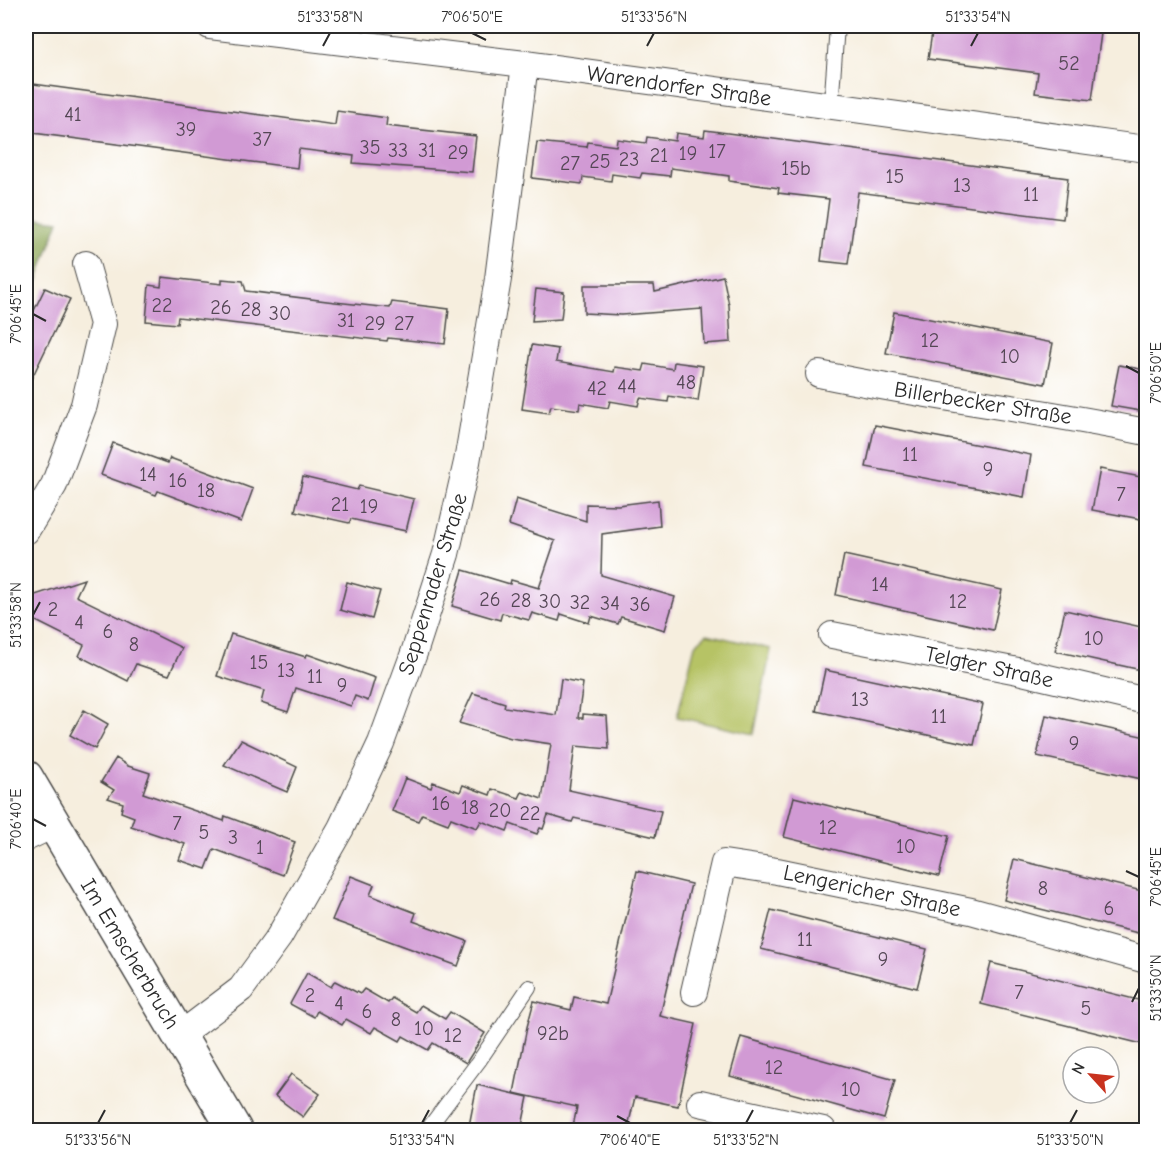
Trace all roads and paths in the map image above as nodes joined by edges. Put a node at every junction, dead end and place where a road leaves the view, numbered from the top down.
1 (210, 26) edge
2 (837, 26) edge
3 (525, 64) junction
4 (831, 108) junction
5 (1146, 149) edge
6 (86, 264) dead end
7 (819, 374) dead end
8 (1146, 432) edge
9 (26, 531) edge
10 (832, 636) dead end
11 (1146, 701) edge
12 (26, 777) edge
13 (39, 832) edge
14 (1146, 960) edge
15 (529, 987) dead end
16 (694, 992) dead end
17 (179, 1036) junction
18 (700, 1103) dead end
19 (235, 1131) edge
20 (427, 1131) edge
21 (823, 1131) edge

1 - 3 street, Warendorfer Straße
2 - 4 lane
3 - 4 street, Warendorfer Straße
3 - 17 street, Seppenrader Straße
4 - 5 street, Warendorfer Straße
6 - 9 street
7 - 8 street, Billerbecker Straße
10 - 11 street, Telgter Straße
12 - 13 street, Im Emscherbruch
13 - 17 street, Im Emscherbruch
14 - 16 street, Lengericher Straße
15 - 20 lane
17 - 19 street, Im Emscherbruch
18 - 21 street

